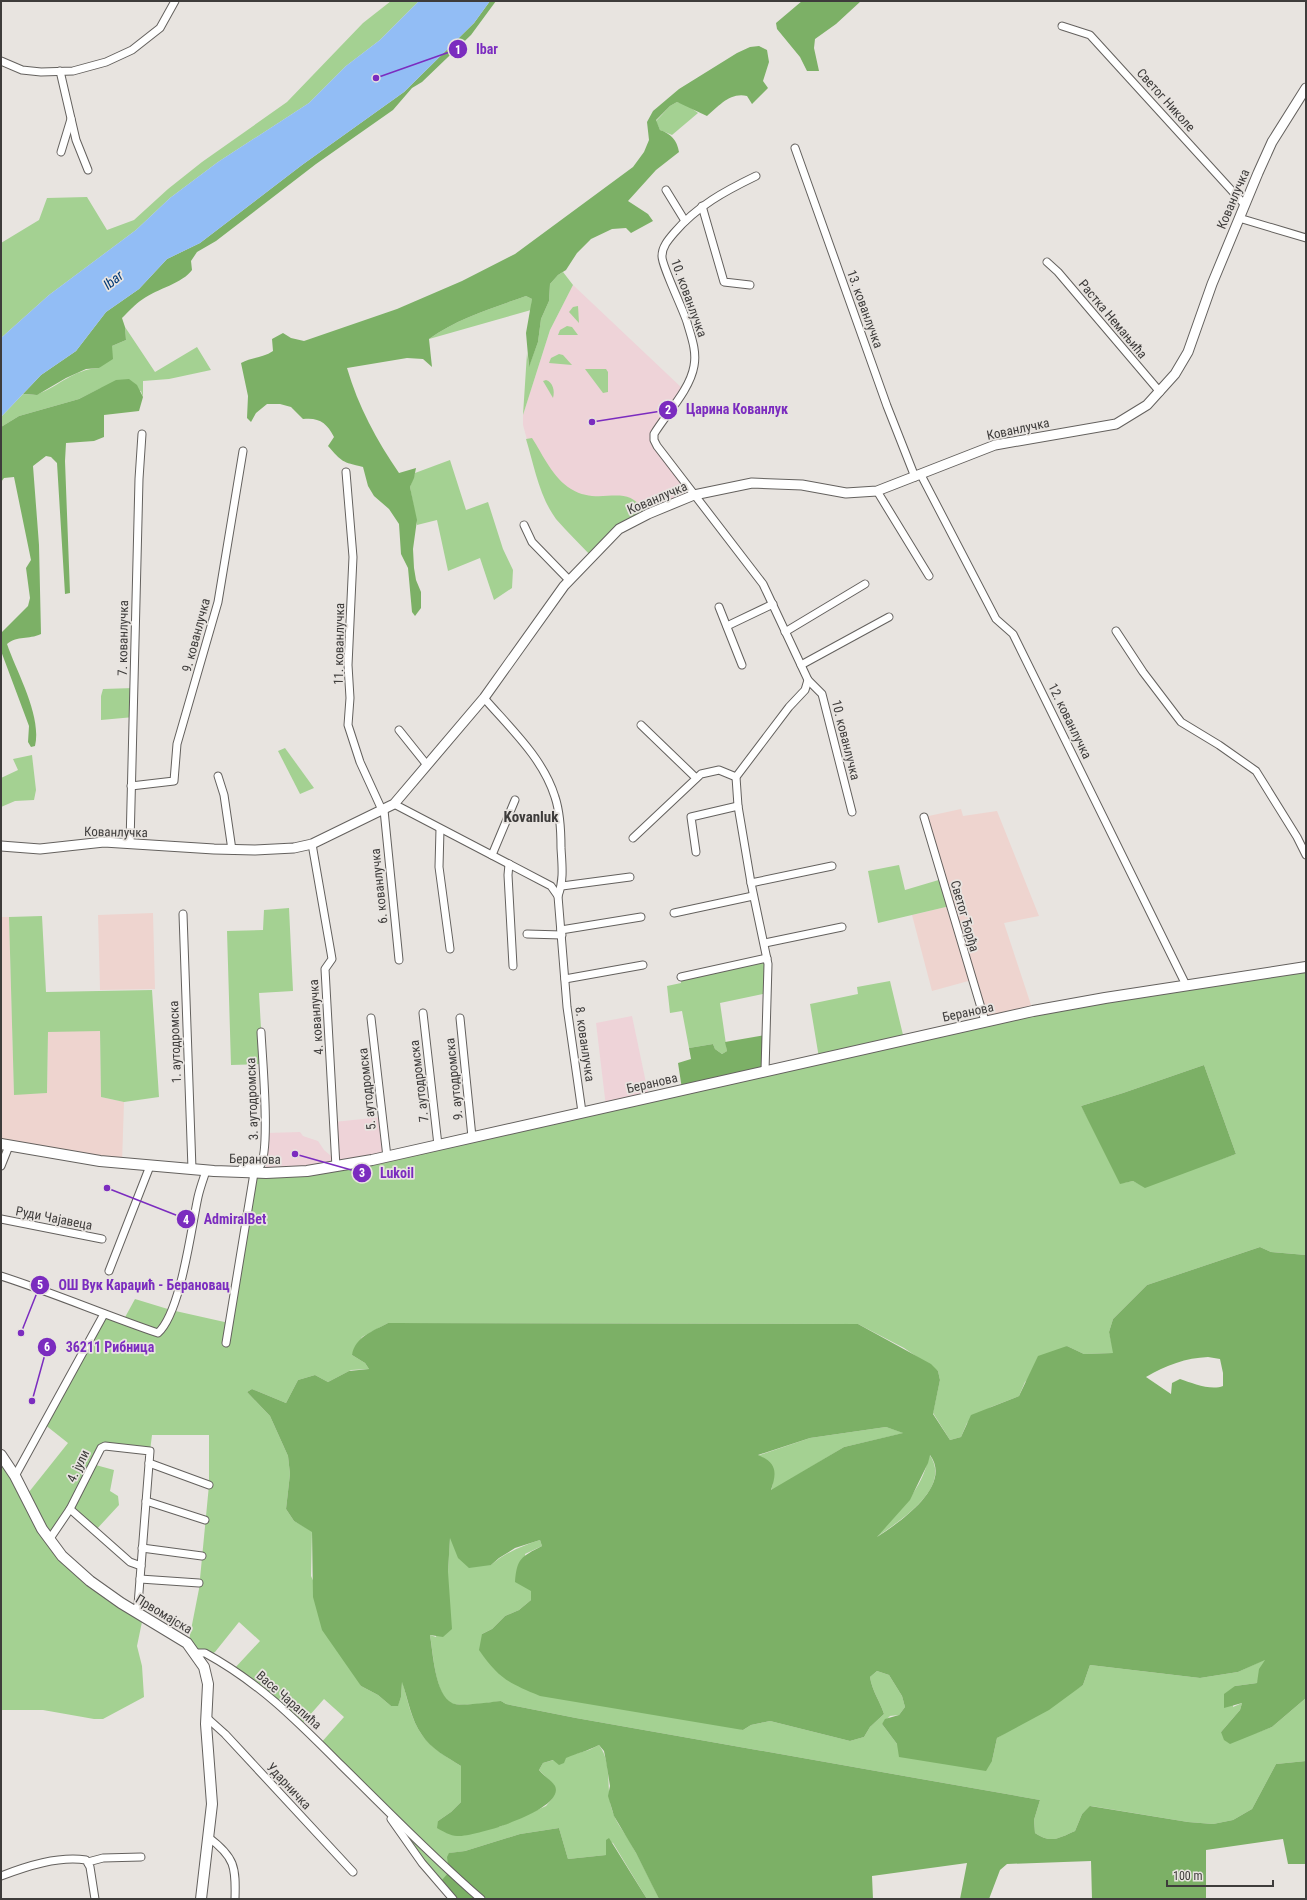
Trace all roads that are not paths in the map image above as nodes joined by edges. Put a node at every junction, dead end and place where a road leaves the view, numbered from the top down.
1 (175, 1) edge
2 (1062, 26) dead end
3 (1, 61) edge
4 (60, 71) junction
5 (1306, 88) edge
6 (71, 118) junction
7 (795, 148) dead end
8 (61, 152) dead end
9 (88, 170) dead end
10 (756, 176) dead end
11 (666, 190) dead end
12 (1244, 204) junction
13 (702, 206) junction
14 (1239, 218) junction
15 (685, 221) junction
16 (1306, 238) edge
17 (1047, 262) dead end
18 (750, 285) dead end
19 (1160, 392) junction
20 (142, 434) dead end
21 (243, 451) dead end
22 (346, 472) dead end
23 (918, 476) junction
24 (877, 491) junction
25 (694, 495) junction
26 (524, 524) dead end
27 (929, 576) dead end
28 (569, 580) junction
29 (865, 584) dead end
30 (772, 604) junction
31 (719, 607) dead end
32 (889, 617) dead end
33 (727, 626) junction
34 (1116, 631) dead end
35 (785, 632) junction
36 (742, 665) dead end
37 (801, 665) junction
38 (808, 680) junction
39 (484, 698) junction
40 (641, 725) dead end
41 (399, 730) dead end
42 (427, 765) junction
43 (218, 776) dead end
44 (736, 777) junction
45 (696, 778) junction
46 (131, 786) junction
47 (514, 800) dead end
48 (394, 804) junction
49 (738, 806) junction
50 (383, 810) junction
51 (852, 812) dead end
52 (924, 817) dead end
53 (440, 829) junction
54 (633, 838) dead end
55 (130, 844) junction
56 (312, 844) junction
57 (1, 846) edge
58 (232, 850) junction
59 (696, 852) dead end
60 (1306, 855) edge
61 (492, 856) junction
62 (509, 864) junction
63 (832, 866) dead end
64 (630, 877) dead end
65 (751, 883) junction
66 (562, 886) junction
67 (558, 896) junction
68 (753, 896) junction
69 (674, 913) dead end
70 (183, 914) dead end
71 (641, 917) dead end
72 (842, 927) dead end
73 (562, 932) junction
74 (526, 934) dead end
75 (765, 943) junction
76 (450, 949) dead end
77 (767, 958) junction
78 (399, 960) dead end
79 (643, 965) dead end
80 (513, 966) dead end
81 (1306, 966) edge
82 (681, 977) dead end
83 (565, 979) junction
84 (1186, 985) junction
85 (423, 1013) dead end
86 (371, 1018) dead end
87 (460, 1018) dead end
88 (985, 1021) junction
89 (261, 1032) dead end
90 (765, 1071) junction
91 (582, 1112) junction
92 (472, 1137) junction
93 (5, 1145) edge
94 (438, 1145) junction
95 (387, 1157) junction
96 (1, 1166) edge
97 (150, 1166) junction
98 (336, 1168) junction
99 (192, 1169) junction
100 (210, 1171) junction
101 (254, 1173) junction
102 (1, 1219) edge
103 (102, 1239) dead end
104 (109, 1271) dead end
105 (1, 1276) edge
106 (104, 1314) junction
107 (226, 1342) dead end
108 (1, 1455) edge
109 (149, 1463) junction
110 (15, 1476) junction
111 (209, 1485) dead end
112 (146, 1501) junction
113 (70, 1509) junction
114 (205, 1520) dead end
115 (49, 1540) junction
116 (142, 1548) junction
117 (202, 1556) dead end
118 (141, 1566) junction
119 (140, 1579) junction
120 (199, 1583) dead end
121 (135, 1612) junction
122 (196, 1653) junction
123 (206, 1717) junction
124 (379, 1802) junction
125 (208, 1837) junction
126 (141, 1857) dead end
127 (88, 1862) junction
128 (353, 1872) dead end
129 (1, 1876) edge
130 (95, 1899) edge
131 (201, 1899) edge
132 (235, 1899) edge
133 (453, 1899) edge
134 (481, 1899) edge

1 - 4 street
2 - 12 street, Светог Николе
3 - 4 street
4 - 6 street
5 - 12 street, Кованлучка
6 - 8 street
6 - 9 street
7 - 23 street, 13. кованлучка
10 - 13 street, 10. кованлучка
11 - 15 street
12 - 14 street, Кованлучка
13 - 15 street, 10. кованлучка
13 - 18 street
14 - 16 street
14 - 19 street, Кованлучка
15 - 25 street, 10. кованлучка
17 - 19 street, Растка Немањића
19 - 23 street, Кованлучка
20 - 46 street, 7. кованлучка
21 - 46 street, 9. кованлучка
22 - 50 street, 11. кованлучка
23 - 24 street, Кованлучка
23 - 84 street, 12. кованлучка
24 - 25 street, Кованлучка
24 - 27 street
25 - 28 street, Кованлучка
25 - 30 street, 10. кованлучка
26 - 28 street
28 - 39 street, Кованлучка
29 - 35 street
30 - 33 street
30 - 35 street, 10. кованлучка
31 - 33 street
32 - 37 street
33 - 36 street
34 - 60 street
35 - 37 street, 10. кованлучка
37 - 38 street, 10. кованлучка
38 - 44 street
38 - 51 street, 10. кованлучка
39 - 42 street, Кованлучка
39 - 66 street
40 - 45 street
41 - 42 street
42 - 48 street, Кованлучка
43 - 58 street
44 - 45 street
44 - 49 street
45 - 54 street
46 - 55 street, 7. кованлучка
47 - 61 street
48 - 50 street, Кованлучка
48 - 53 street
49 - 59 street
49 - 65 street
50 - 56 street, Кованлучка
50 - 78 street, 6. кованлучка
52 - 88 street, Светог Ђорђа
53 - 61 street
53 - 76 street
55 - 57 street, Кованлучка
55 - 58 street, Кованлучка
56 - 58 street, Кованлучка
56 - 98 street, 4. кованлучка
61 - 62 street
62 - 67 street
62 - 80 street
63 - 65 street
64 - 66 street
65 - 68 street
66 - 67 street
67 - 73 street, 8. кованлучка
68 - 69 street
68 - 75 street
70 - 99 street, 1. аутодромска
71 - 73 street
72 - 75 street
73 - 74 street
73 - 83 street, 8. кованлучка
75 - 77 street
77 - 82 street
77 - 90 street
79 - 83 street
81 - 84 main road, Беранова
83 - 91 street, 8. кованлучка
84 - 88 main road, Беранова
85 - 94 street, 7. аутодромска
86 - 95 street, 5. аутодромска
87 - 92 street, 9. аутодромска
88 - 90 main road, Беранова
89 - 100 street, 3. аутодромска
90 - 91 main road, Беранова
91 - 92 main road, Беранова
92 - 94 main road, Беранова
93 - 96 street
93 - 97 main road, Беранова
94 - 95 main road, Беранова
95 - 98 main road, Беранова
97 - 99 main road, Беранова
97 - 104 street
98 - 101 main road, Беранова
99 - 100 main road, Беранова
100 - 101 main road, Беранова
100 - 106 street
101 - 107 street
102 - 103 street, Руди Чајавеца
105 - 106 street
106 - 110 street
108 - 110 main road, Првомајска
109 - 111 street
109 - 112 street
109 - 113 street, 4. јули
110 - 115 main road, Првомајска
112 - 114 street
112 - 116 street
113 - 115 street, 4. јули
113 - 118 street
115 - 121 main road, Првомајска
116 - 117 street
116 - 118 street
118 - 119 street
119 - 120 street, Првомајска
119 - 121 street
121 - 122 main road, Првомајска
122 - 123 main road, Првомајска
122 - 124 street, Васе Чарапића
123 - 125 main road, Првомајска
123 - 128 street, Ударничка
124 - 133 street
124 - 134 street
125 - 131 main road, Првомајска
125 - 132 street
126 - 127 street
127 - 129 street
127 - 130 street

